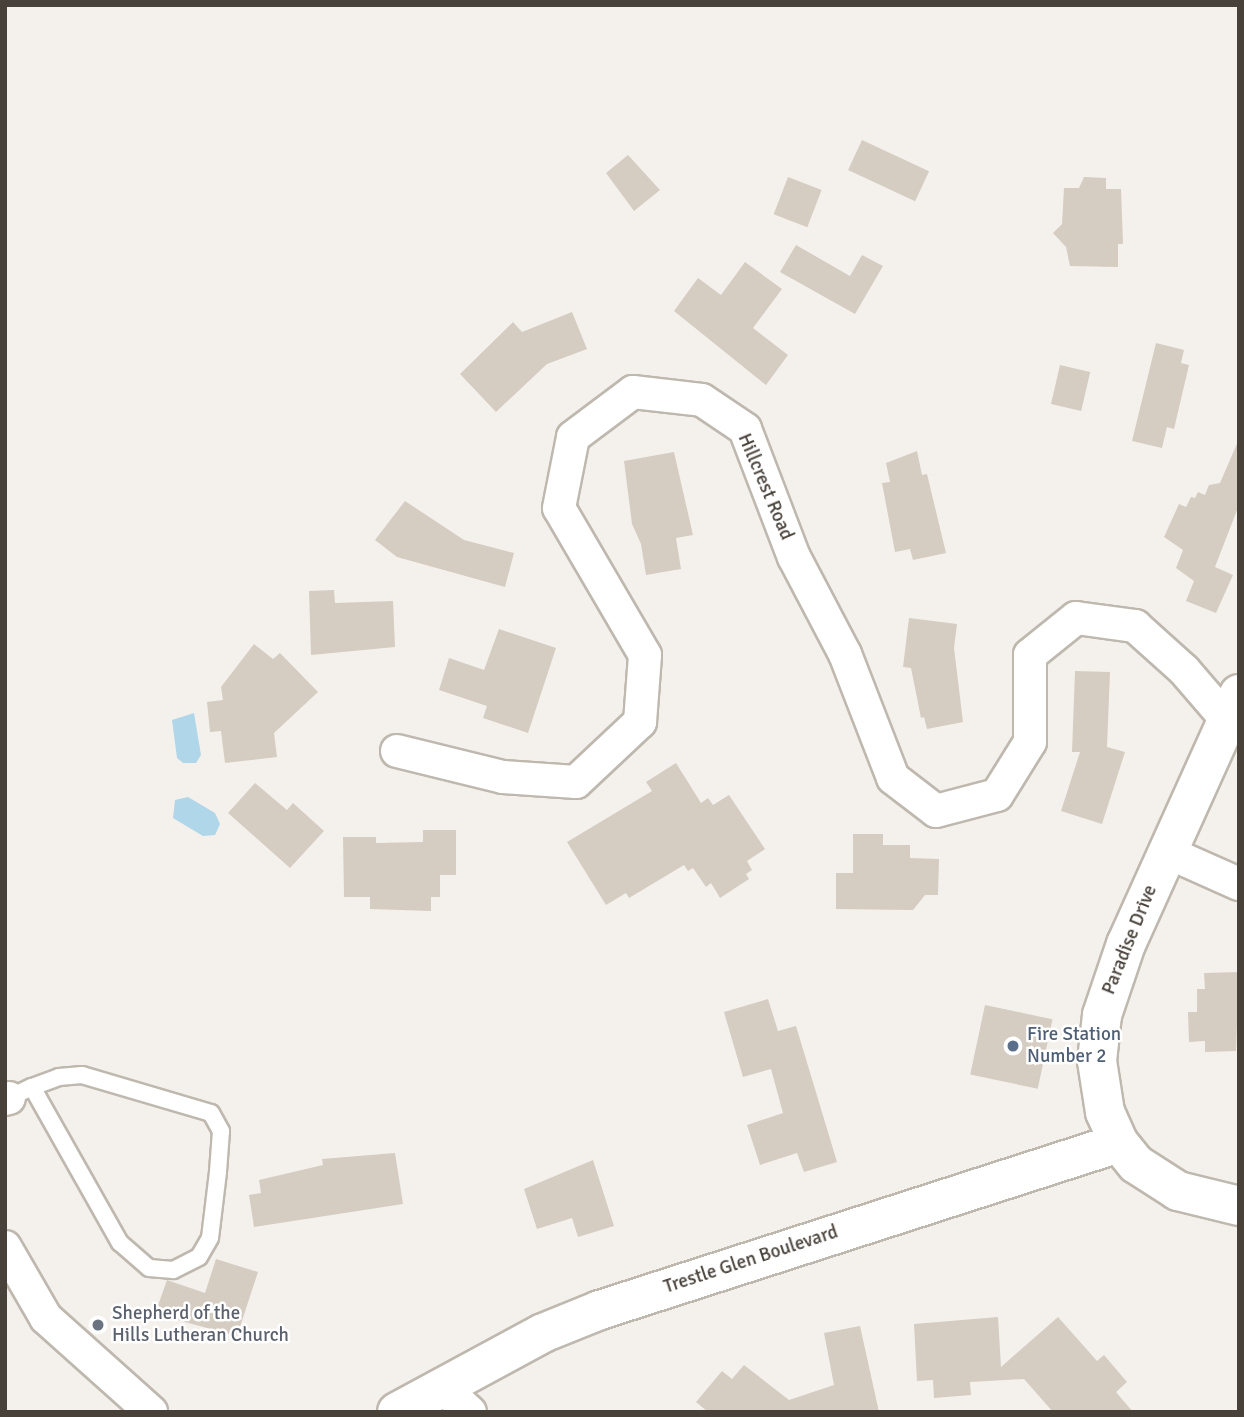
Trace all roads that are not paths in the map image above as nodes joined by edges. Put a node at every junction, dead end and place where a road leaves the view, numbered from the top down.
1 (1233, 707) edge
2 (397, 751) dead end
3 (1167, 852) junction
4 (1239, 884) edge
5 (15, 1095) edge
6 (1119, 1143) junction
7 (1239, 1206) edge
8 (5, 1247) edge
9 (441, 1387) junction
10 (151, 1412) edge
11 (397, 1412) edge
12 (470, 1412) edge

1 - 2 street, Hillcrest Road
1 - 3 street, Paradise Drive
3 - 4 street
3 - 6 street, Paradise Drive
5 - 5 lane
6 - 7 street, Paradise Drive
6 - 9 street, Trestle Glen Boulevard
8 - 10 street
9 - 11 street, Trestle Glen Boulevard
9 - 12 street

